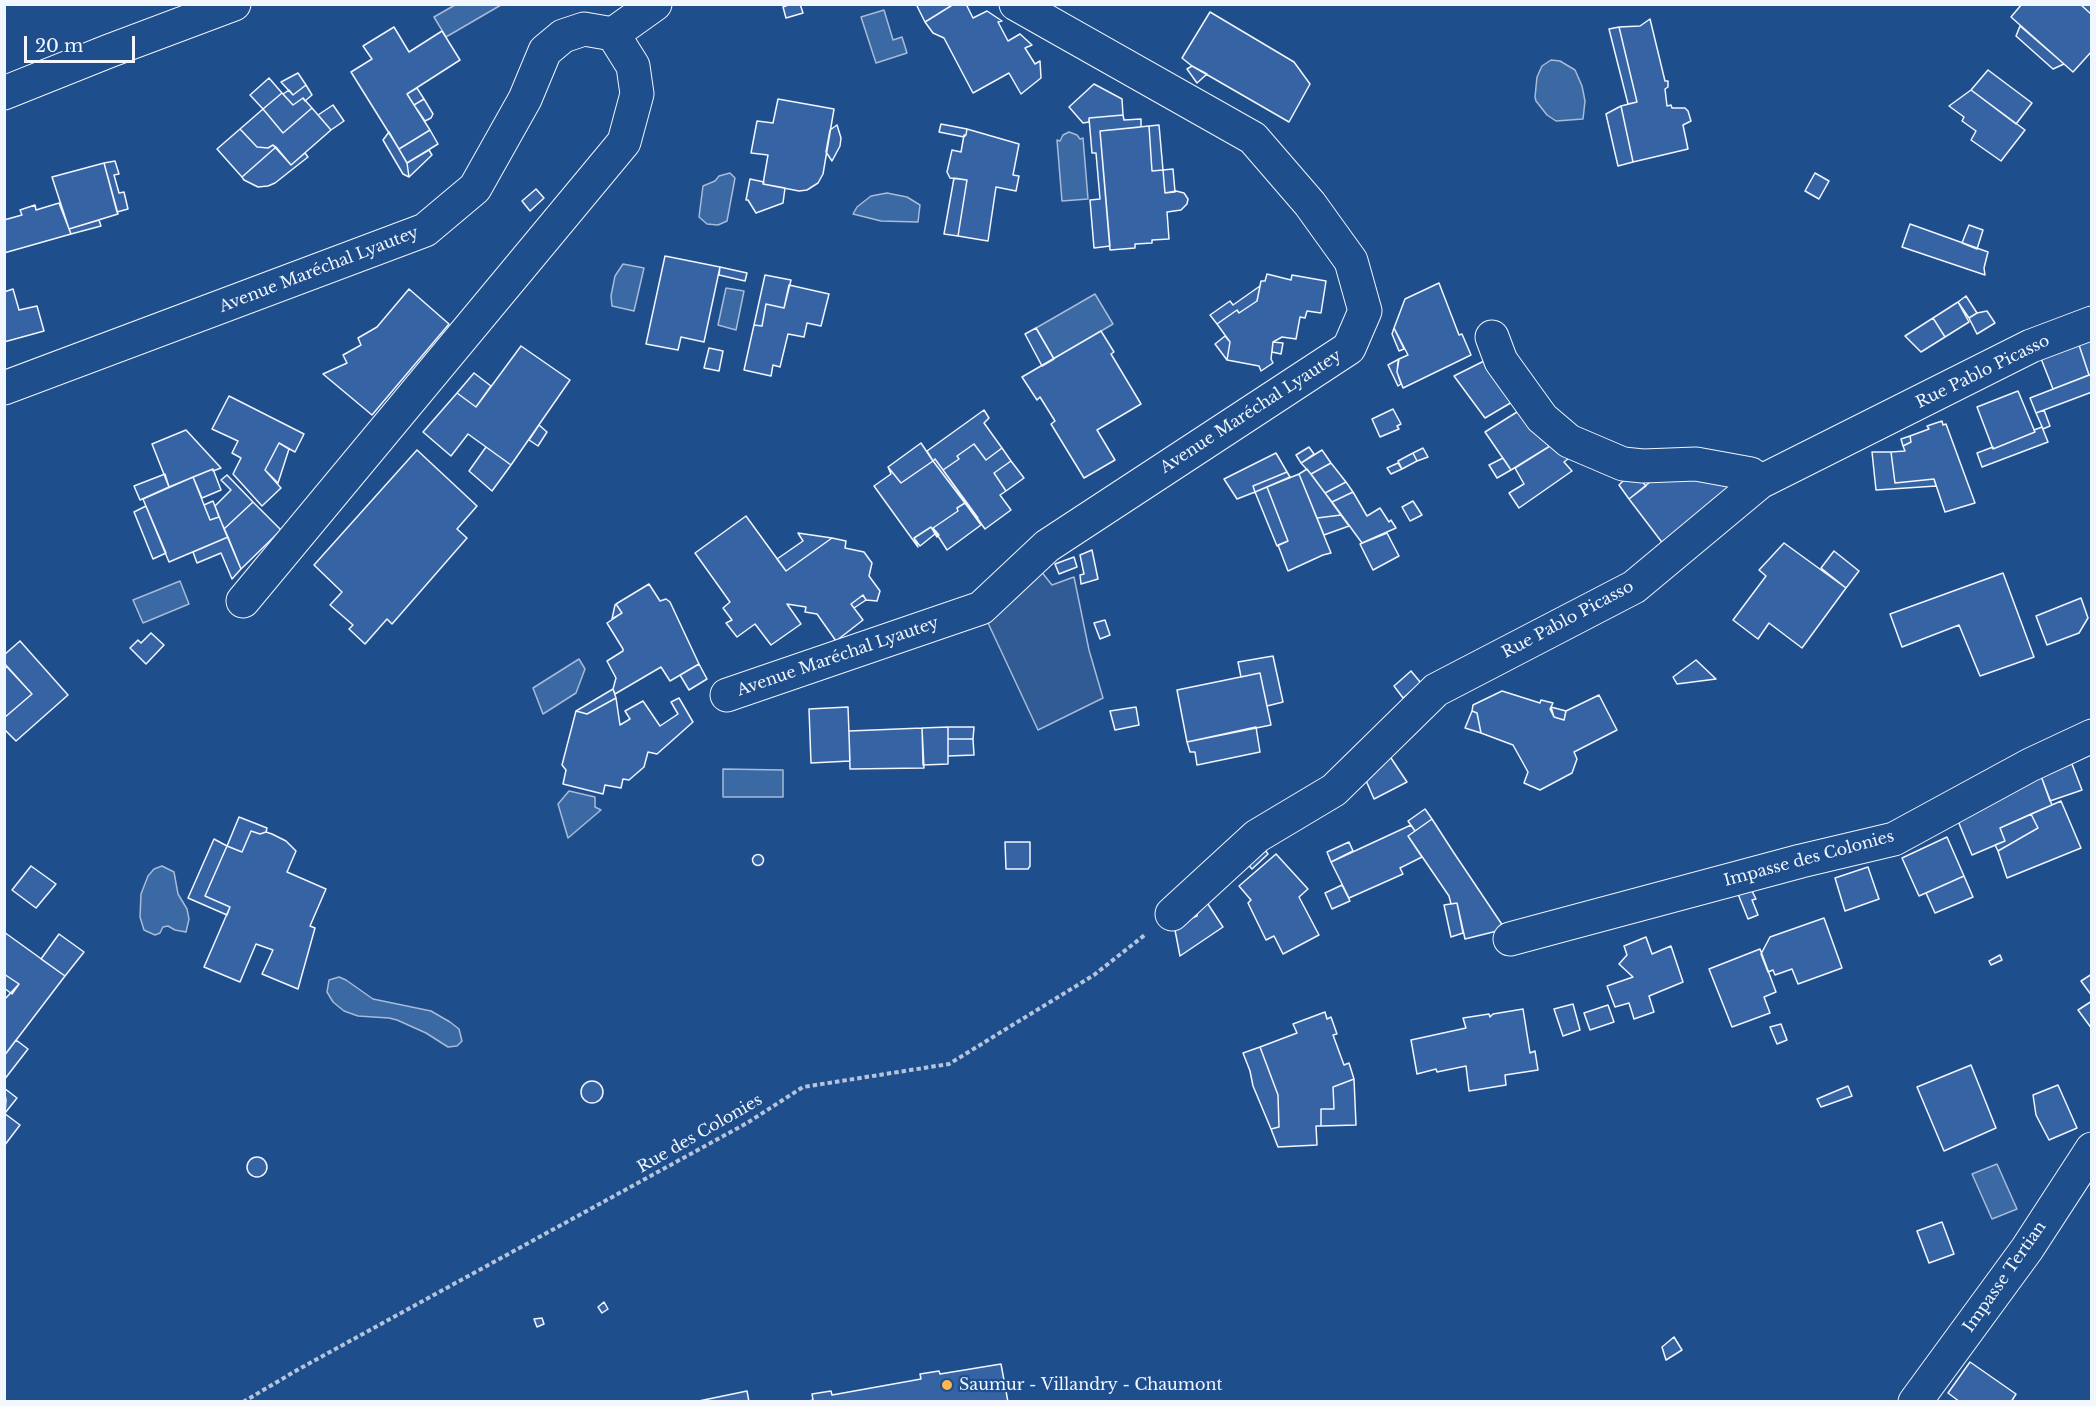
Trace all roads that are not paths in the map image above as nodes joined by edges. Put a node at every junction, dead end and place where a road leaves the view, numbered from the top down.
1 (234, 4) edge
2 (655, 4) edge
3 (1016, 4) edge
4 (613, 34) junction
5 (4, 93) edge
6 (2091, 323) edge
7 (1492, 337) dead end
8 (4, 388) edge
9 (1761, 482) junction
10 (243, 601) dead end
11 (727, 695) dead end
12 (2091, 736) edge
13 (1172, 914) road end
14 (1510, 939) dead end
15 (2091, 1149) edge
16 (1915, 1401) edge

1 - 5 street
2 - 4 street
3 - 11 street, Avenue Maréchal Lyautey
4 - 8 street, Avenue Maréchal Lyautey
4 - 10 street
6 - 9 street, Rue Pablo Picasso
7 - 9 street
9 - 13 street, Rue Pablo Picasso
12 - 14 street, Impasse des Colonies
15 - 16 street, Impasse Tertian

